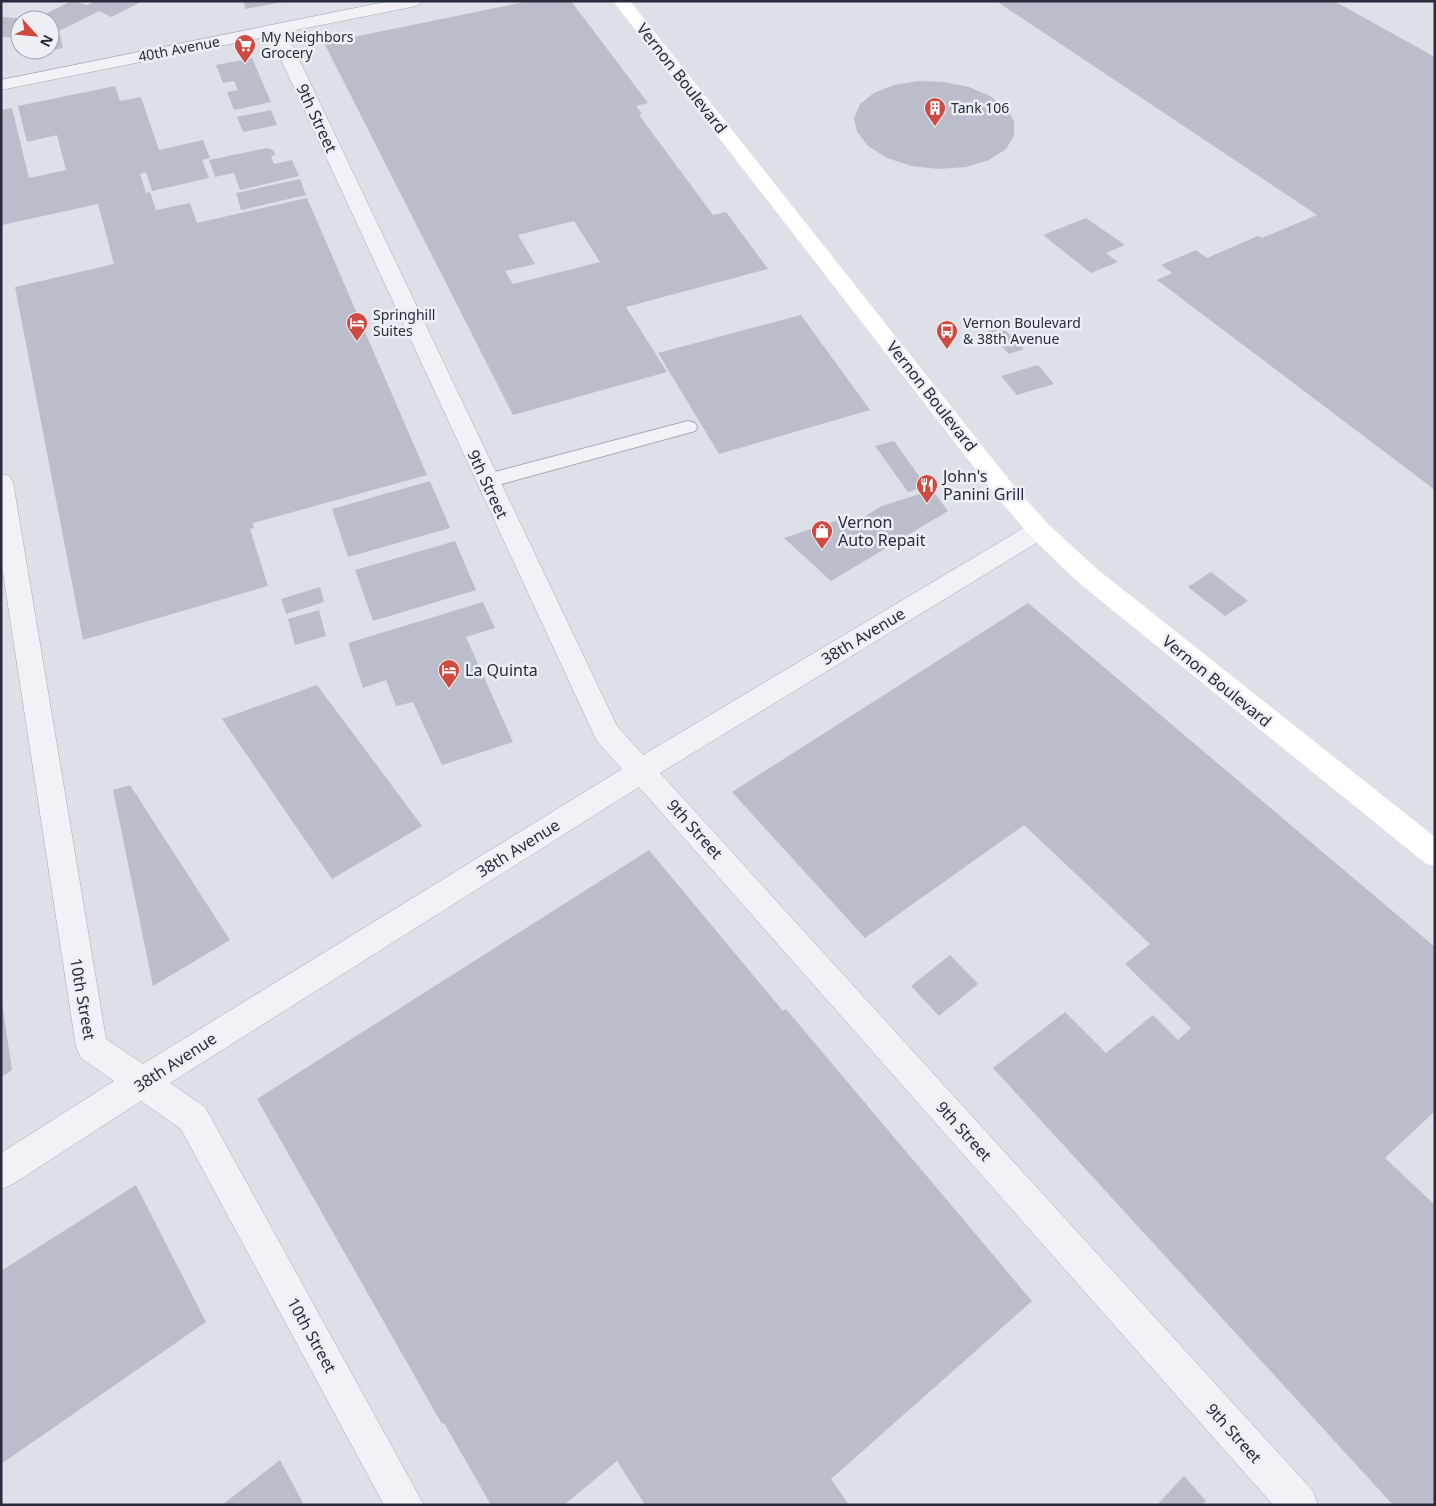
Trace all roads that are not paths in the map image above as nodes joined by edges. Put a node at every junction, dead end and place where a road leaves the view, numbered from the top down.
1 (416, 1) edge
2 (621, 1) edge
3 (276, 30) junction
4 (1, 85) edge
5 (688, 427) dead end
6 (487, 481) junction
7 (1, 482) edge
8 (1039, 530) junction
9 (643, 771) junction
10 (1435, 854) edge
11 (143, 1083) junction
12 (1, 1172) edge
13 (404, 1505) edge
14 (1299, 1505) edge

1 - 3 street, 40th Avenue
2 - 8 main road, Vernon Boulevard
3 - 4 street, 40th Avenue
3 - 6 street, 9th Street
5 - 6 lane
6 - 9 street, 9th Street
7 - 11 street, 10th Street
8 - 9 street, 38th Avenue
8 - 10 main road, Vernon Boulevard
9 - 11 street, 38th Avenue
9 - 14 street, 9th Street
11 - 12 street, 38th Avenue
11 - 13 street, 10th Street

